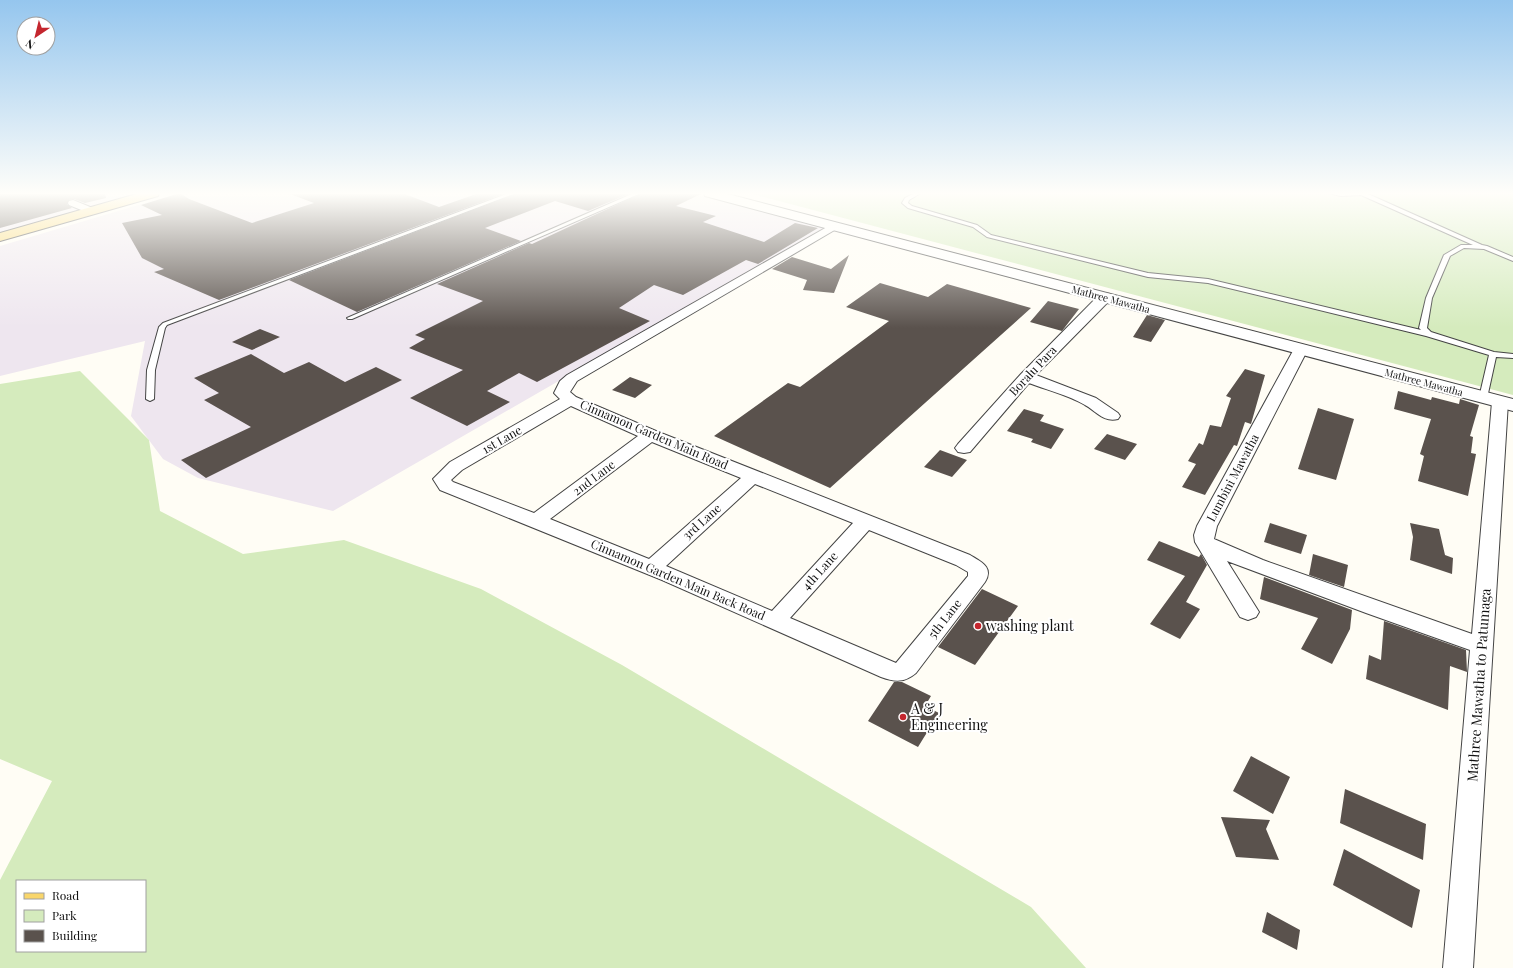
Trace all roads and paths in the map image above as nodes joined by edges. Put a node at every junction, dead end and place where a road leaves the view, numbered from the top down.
1 (393, 238) edge
2 (534, 238) edge
3 (813, 238) edge
4 (880, 238) edge
5 (998, 238) edge
6 (1464, 238) edge
7 (1485, 247) junction
8 (1513, 259) edge
9 (1105, 297) junction
10 (350, 318) dead end
11 (1428, 334) junction
12 (1301, 349) junction
13 (1493, 354) junction
14 (1513, 356) edge
15 (1026, 377) junction
16 (150, 399) dead end
17 (570, 400) junction
18 (1499, 402) edge
19 (1112, 416) dead end
20 (650, 435) junction
21 (964, 448) dead end
22 (753, 476) junction
23 (446, 486) joint
24 (537, 520) junction
25 (865, 522) junction
26 (1206, 542) junction
27 (651, 568) junction
28 (978, 569) joint
29 (1248, 612) dead end
30 (775, 620) junction
31 (1481, 645) junction
32 (908, 667) joint
33 (1458, 968) edge

1 - 16 lane
2 - 10 lane
3 - 17 street, Cinnamon Garden Main Road
4 - 9 street, Mathree Mawatha
5 - 11 lane
6 - 7 lane
7 - 8 lane
7 - 11 lane
9 - 12 street, Mathree Mawatha
9 - 15 street, Boralu Para
11 - 13 lane
12 - 18 street, Mathree Mawatha
12 - 26 street, Lumbini Mawatha
13 - 14 lane
13 - 18 lane
15 - 19 street
15 - 21 street, Boralu Para
17 - 20 street, Cinnamon Garden Main Road
17 - 23 street, 1st Lane
18 - 31 street, Mathree Mawatha to Patumaga
20 - 22 street, Cinnamon Garden Main Road
20 - 24 street, 2nd Lane
22 - 25 street, Cinnamon Garden Main Road
22 - 27 street, 3rd Lane
23 - 24 street, Cinnamon Garden Main Back Road
24 - 27 street, Cinnamon Garden Main Back Road
25 - 28 street, Cinnamon Garden Main Road
25 - 30 street, 4th Lane
26 - 29 street
26 - 31 street
27 - 30 street, Cinnamon Garden Main Back Road
28 - 32 street, 5th Lane
30 - 32 street, Cinnamon Garden Main Back Road
31 - 33 street, Mathree Mawatha to Patumaga

